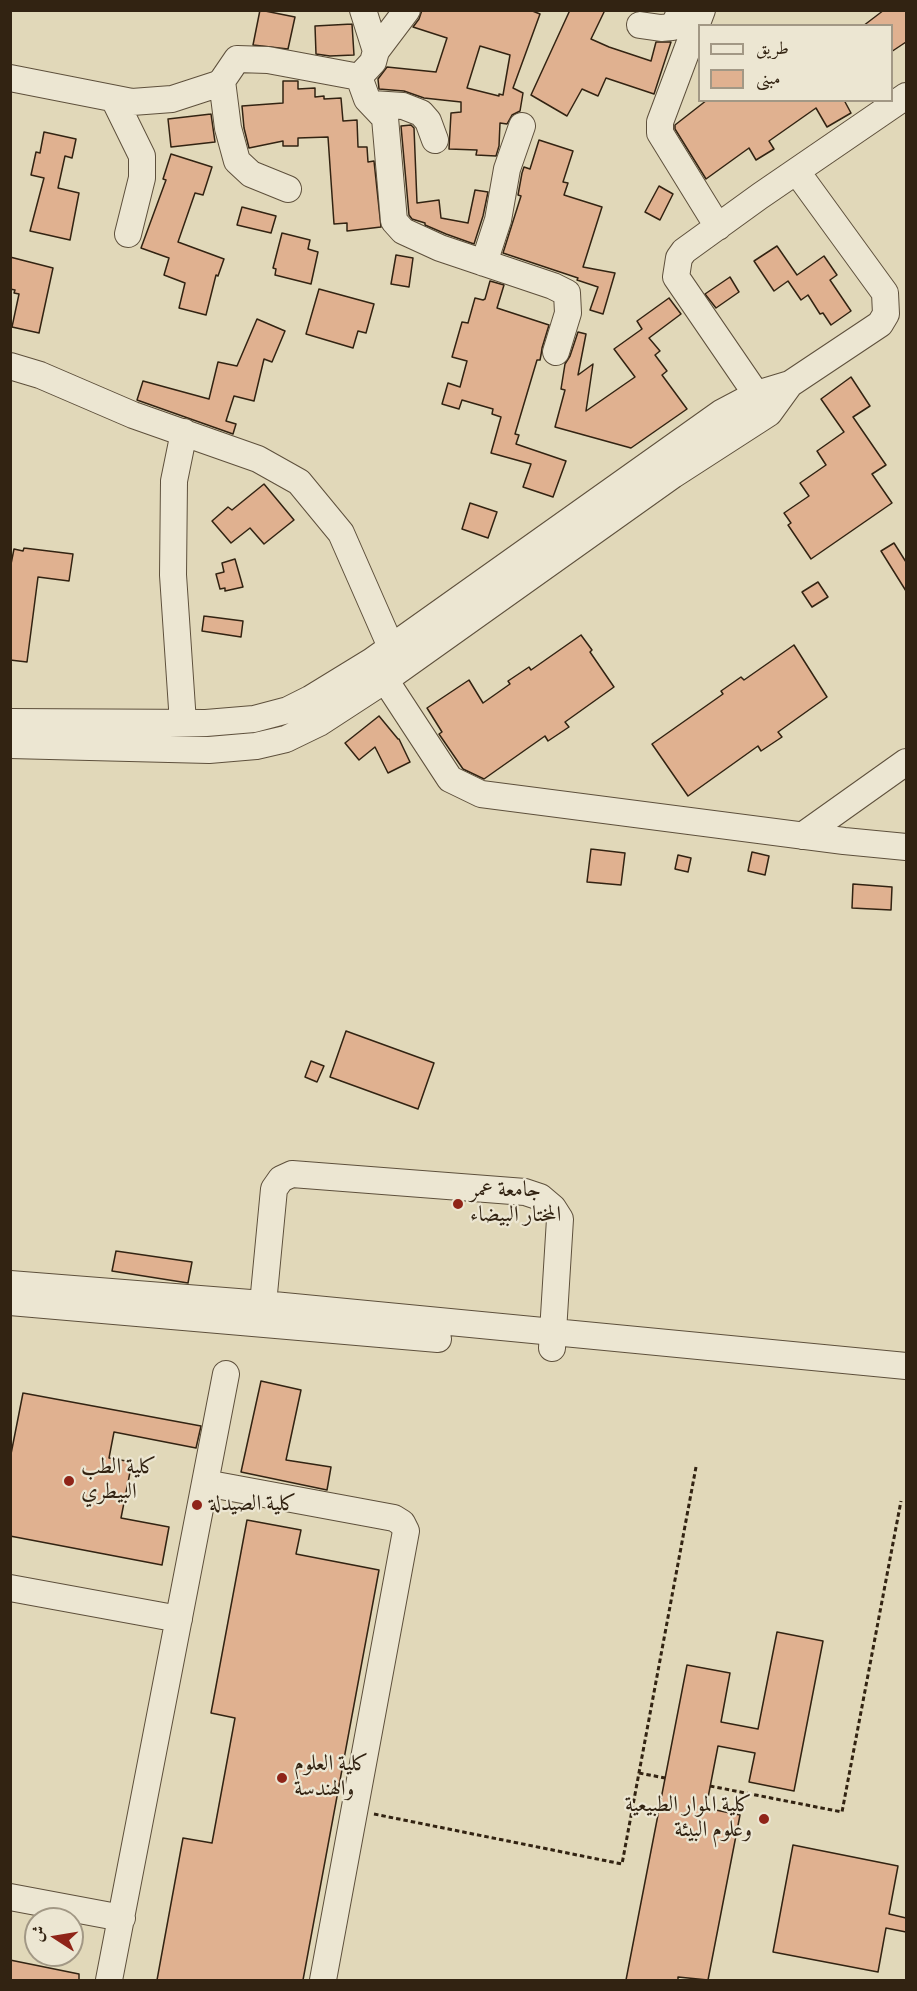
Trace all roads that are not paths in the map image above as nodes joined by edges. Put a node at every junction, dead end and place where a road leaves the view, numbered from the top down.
1 (363, 10) edge
2 (407, 10) edge
3 (680, 10) edge
4 (702, 10) edge
5 (640, 25) dead end
6 (376, 51) junction
7 (359, 77) junction
8 (10, 78) edge
9 (222, 81) junction
10 (906, 96) edge
11 (114, 99) junction
12 (372, 104) junction
13 (522, 126) dead end
14 (435, 140) dead end
15 (797, 171) junction
16 (288, 189) dead end
17 (718, 226) junction
18 (128, 234) dead end
19 (484, 263) junction
20 (556, 352) dead end
21 (10, 366) edge
22 (763, 404) junction
23 (184, 432) junction
24 (383, 663) junction
25 (10, 722) edge
26 (183, 723) junction
27 (10, 745) edge
28 (906, 762) edge
29 (802, 836) junction
30 (906, 847) edge
31 (10, 1284) edge
32 (10, 1302) edge
33 (263, 1304) junction
34 (553, 1341) junction
35 (906, 1366) edge
36 (226, 1374) dead end
37 (906, 1384) edge
38 (205, 1483) junction
39 (10, 1588) edge
40 (179, 1619) junction
41 (10, 1897) edge
42 (122, 1918) junction
43 (109, 1980) edge
44 (323, 1980) edge

1 - 6 street
2 - 6 street
3 - 5 street
4 - 17 street
6 - 7 street
7 - 9 street
7 - 12 street
8 - 11 street
9 - 11 street
9 - 16 street
10 - 15 street
11 - 18 street
12 - 14 street
12 - 19 street
13 - 19 street
15 - 17 street
15 - 22 street
17 - 22 street
19 - 20 street
21 - 23 street
22 - 24 street
23 - 24 street
23 - 26 street
24 - 26 street
24 - 27 street
24 - 29 street
25 - 26 street
28 - 29 street
29 - 30 street
31 - 33 street
32 - 34 street
33 - 34 street
33 - 34 street
34 - 35 street
34 - 37 street
36 - 38 street
38 - 40 street
38 - 44 street
39 - 40 street
40 - 42 street
41 - 42 street
42 - 43 street

